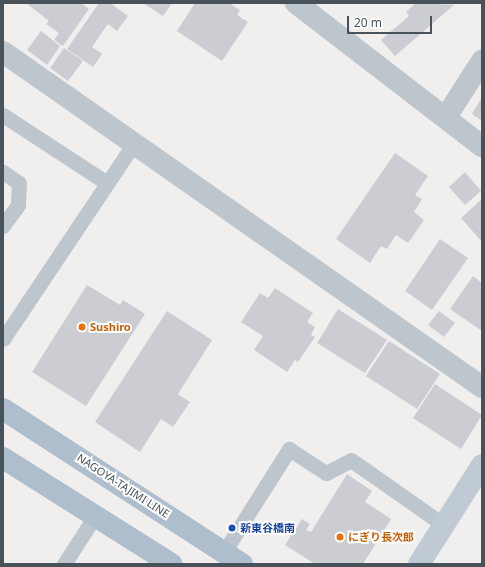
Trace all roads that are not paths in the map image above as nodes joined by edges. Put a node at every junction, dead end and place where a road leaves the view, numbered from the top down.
1 (296, 3) edge
2 (3, 52) edge
3 (482, 60) edge
4 (3, 115) edge
5 (446, 117) junction
6 (134, 143) junction
7 (482, 146) edge
8 (3, 172) edge
9 (106, 183) junction
10 (3, 226) edge
11 (3, 338) edge
12 (482, 388) edge
13 (3, 409) edge
14 (3, 458) edge
15 (482, 465) edge
16 (95, 516) junction
17 (444, 525) junction
18 (224, 552) junction
19 (64, 564) edge
20 (171, 564) edge
21 (242, 564) edge
22 (419, 564) edge

1 - 5 street
2 - 6 street
3 - 5 street
4 - 9 lane
5 - 7 street
6 - 9 lane
6 - 12 street
8 - 10 lane
9 - 11 lane
13 - 18 main road, NAGOYA-TAJIMI LINE
14 - 16 main road
15 - 17 street
16 - 19 lane
16 - 20 main road
17 - 18 lane
17 - 22 street
18 - 21 main road, NAGOYA-TAJIMI LINE

